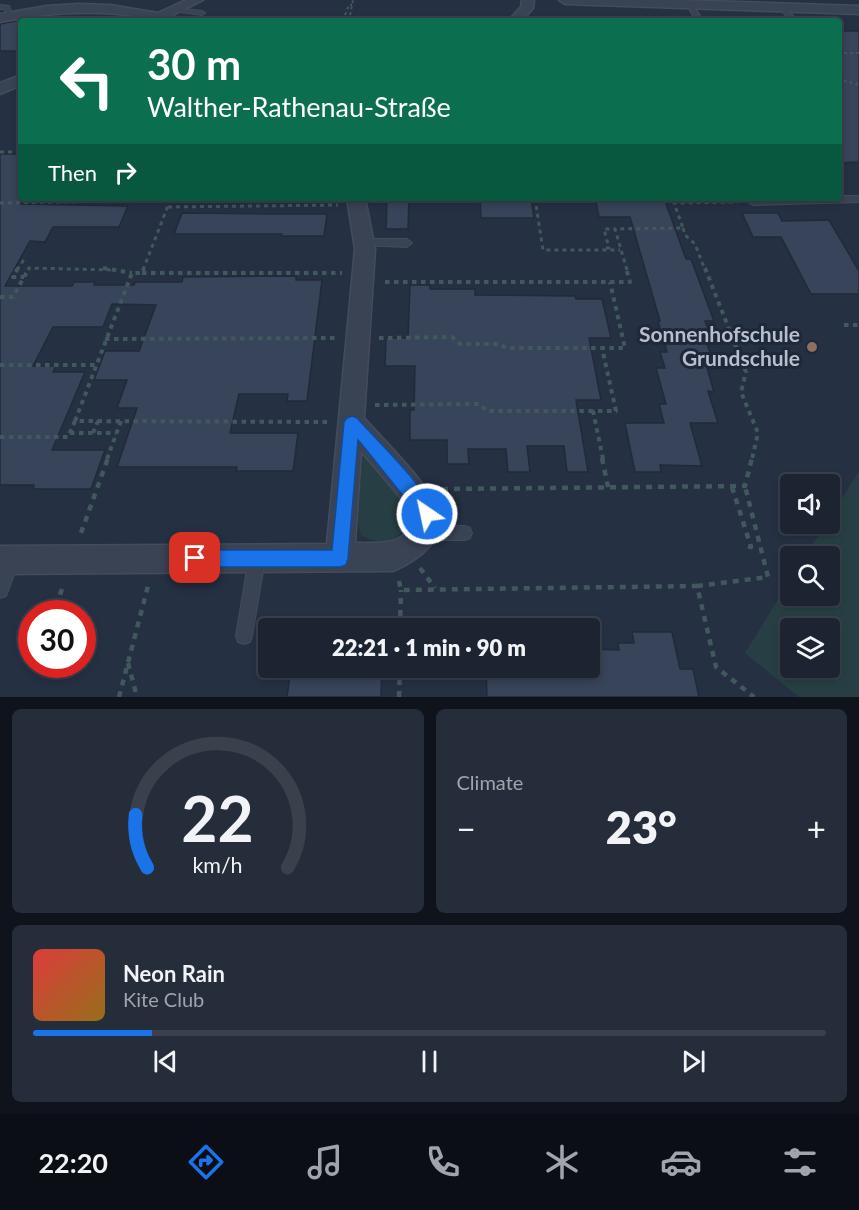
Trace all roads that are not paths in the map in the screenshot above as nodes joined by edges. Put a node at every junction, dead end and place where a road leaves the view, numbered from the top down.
1 (197, 0) edge
2 (528, 0) edge
3 (565, 0) edge
4 (801, 3) edge
5 (690, 5) junction
6 (781, 6) junction
7 (0, 7) edge
8 (175, 10) junction
9 (859, 10) edge
10 (202, 13) dead end
11 (5, 17) edge
12 (150, 18) edge
13 (156, 18) edge
14 (518, 18) edge
15 (698, 18) edge
16 (791, 18) edge
17 (18, 80) edge
18 (0, 89) edge
19 (842, 199) edge
20 (859, 199) edge
21 (356, 201) edge
22 (788, 201) edge
23 (753, 202) road end
24 (364, 243) junction
25 (407, 243) dead end
26 (352, 414) junction
27 (425, 533) junction
28 (465, 533) dead end
29 (257, 558) junction
30 (340, 559) junction
31 (6, 560) edge
32 (0, 590) edge
33 (243, 636) dead end

1 - 8 street
2 - 14 street
3 - 5 street
4 - 6 street
4 - 9 street
5 - 6 street
5 - 15 lane
6 - 16 lane
7 - 11 lane
8 - 10 lane
8 - 13 street
11 - 12 street
17 - 18 street
19 - 20 lane
21 - 24 street
22 - 23 lane
24 - 25 lane
24 - 26 street
26 - 27 street
26 - 30 street
27 - 28 lane
27 - 30 street
29 - 30 street
29 - 31 street
29 - 33 lane
31 - 32 lane

